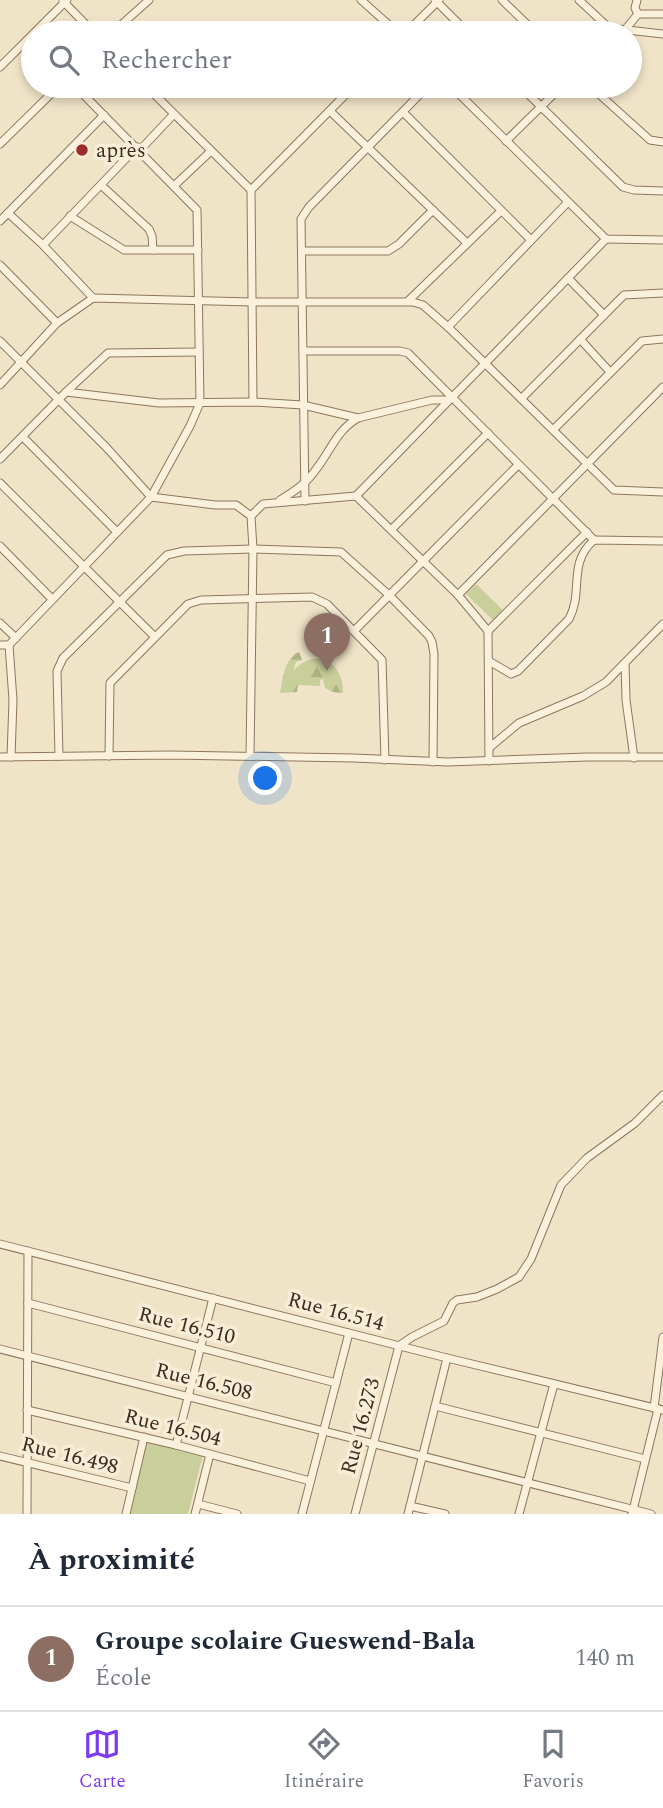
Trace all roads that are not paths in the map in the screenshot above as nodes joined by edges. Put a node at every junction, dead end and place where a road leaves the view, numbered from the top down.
1 (149, 0) edge
2 (361, 0) edge
3 (502, 0) edge
4 (579, 0) edge
5 (637, 0) edge
6 (64, 1) edge
7 (437, 1) edge
8 (639, 14) junction
9 (663, 14) edge
10 (46, 21) edge
11 (83, 21) edge
12 (127, 21) edge
13 (385, 21) edge
14 (418, 21) edge
15 (456, 21) edge
16 (524, 21) edge
17 (601, 21) edge
18 (633, 21) edge
19 (642, 32) edge
20 (663, 34) edge
21 (21, 47) edge
22 (0, 67) edge
23 (47, 98) edge
24 (87, 98) edge
25 (158, 98) edge
26 (342, 98) edge
27 (416, 98) edge
28 (463, 98) edge
29 (531, 98) edge
30 (549, 98) edge
31 (603, 98) edge
32 (540, 107) junction
33 (330, 111) junction
34 (403, 112) junction
35 (174, 114) junction
36 (104, 115) junction
37 (506, 141) junction
38 (663, 142) edge
39 (0, 144) edge
40 (368, 147) junction
41 (138, 149) junction
42 (211, 151) junction
43 (101, 185) junction
44 (175, 185) junction
45 (251, 190) junction
46 (663, 191) edge
47 (567, 203) junction
48 (433, 210) junction
49 (501, 211) junction
50 (8, 213) junction
51 (71, 216) junction
52 (0, 221) edge
53 (606, 239) junction
54 (531, 240) junction
55 (663, 240) edge
56 (467, 243) junction
57 (43, 245) junction
58 (153, 250) junction
59 (198, 250) junction
60 (302, 251) junction
61 (0, 265) edge
62 (568, 278) junction
63 (663, 293) edge
64 (93, 298) junction
65 (199, 301) junction
66 (408, 301) junction
67 (252, 302) junction
68 (303, 302) junction
69 (604, 315) junction
70 (57, 323) junction
71 (448, 327) junction
72 (580, 339) junction
73 (663, 339) edge
74 (0, 341) edge
75 (303, 351) junction
76 (200, 352) junction
77 (22, 361) junction
78 (485, 362) junction
79 (610, 372) junction
80 (0, 386) edge
81 (663, 387) edge
82 (66, 393) junction
83 (450, 398) junction
84 (521, 399) junction
85 (59, 400) junction
86 (253, 402) junction
87 (200, 403) junction
88 (303, 405) junction
89 (358, 418) junction
90 (553, 430) junction
91 (488, 433) junction
92 (23, 437) junction
93 (0, 459) edge
94 (586, 464) junction
95 (518, 465) junction
96 (0, 483) edge
97 (305, 484) junction
98 (663, 492) edge
99 (356, 496) junction
100 (151, 497) junction
101 (552, 497) junction
102 (305, 501) junction
103 (276, 502) junction
104 (251, 516) junction
105 (392, 529) junction
106 (117, 532) junction
107 (587, 532) junction
108 (594, 540) junction
109 (663, 541) edge
110 (0, 546) edge
111 (253, 549) junction
112 (424, 561) junction
113 (84, 566) junction
114 (389, 595) junction
115 (458, 595) junction
116 (52, 599) junction
117 (253, 599) junction
118 (120, 603) junction
119 (0, 623) edge
120 (663, 624) edge
121 (355, 630) junction
122 (488, 631) junction
123 (154, 636) junction
124 (16, 638) junction
125 (4, 645) edge
126 (489, 660) junction
127 (625, 663) junction
128 (489, 748) junction
129 (60, 756) junction
130 (0, 757) edge
131 (11, 757) junction
132 (109, 757) junction
133 (250, 757) junction
134 (663, 757) edge
135 (634, 758) junction
136 (385, 760) junction
137 (489, 761) junction
138 (433, 762) junction
139 (663, 1095) edge
140 (0, 1244) edge
141 (29, 1251) junction
142 (213, 1298) junction
143 (28, 1303) junction
144 (349, 1333) junction
145 (663, 1337) edge
146 (399, 1346) junction
147 (201, 1347) junction
148 (0, 1349) edge
149 (27, 1355) junction
150 (447, 1358) junction
151 (336, 1383) junction
152 (554, 1384) junction
153 (189, 1395) junction
154 (435, 1406) junction
155 (27, 1409) junction
156 (658, 1409) edge
157 (324, 1430) junction
158 (541, 1432) junction
159 (144, 1437) junction
160 (373, 1443) junction
161 (176, 1445) junction
162 (210, 1454) junction
163 (423, 1454) junction
164 (0, 1456) edge
165 (645, 1459) junction
166 (27, 1462) junction
167 (310, 1481) junction
168 (528, 1481) junction
169 (132, 1488) junction
170 (198, 1504) junction
171 (409, 1510) edge
172 (633, 1512) edge
173 (27, 1514) edge
174 (126, 1514) edge
175 (195, 1514) edge
176 (237, 1514) edge
177 (302, 1514) edge
178 (355, 1514) edge
179 (446, 1514) edge
180 (519, 1514) edge
181 (651, 1514) edge

1 - 12 street
2 - 13 street
3 - 16 street
4 - 17 street
5 - 8 street
6 - 10 street
6 - 11 street
7 - 14 street
7 - 15 street
8 - 9 street
8 - 18 street
19 - 20 street
21 - 22 street
23 - 39 street
24 - 36 street
25 - 35 street
26 - 33 street
27 - 34 street
28 - 37 street
29 - 32 street
30 - 32 street
31 - 38 street
32 - 37 street
32 - 46 street
33 - 40 street
33 - 45 street
34 - 40 street
34 - 49 street
35 - 41 street
35 - 42 street
36 - 41 street
36 - 50 street
37 - 47 street
40 - 48 street
40 - 60 street
41 - 43 street
41 - 44 street
42 - 44 street
42 - 45 street
43 - 51 street
43 - 58 street
44 - 59 street
45 - 67 street
47 - 53 street
47 - 54 street
48 - 56 street
48 - 60 street
49 - 54 street
49 - 56 street
50 - 52 street
50 - 57 street
51 - 57 street
51 - 58 street
53 - 55 street
53 - 62 street
54 - 71 street
56 - 66 street
57 - 64 street
58 - 59 street
59 - 65 street
60 - 68 street
61 - 70 street
62 - 69 street
62 - 78 street
63 - 69 street
64 - 65 street
64 - 70 street
65 - 67 street
65 - 76 street
66 - 68 street
66 - 71 street
67 - 68 street
67 - 86 street
68 - 75 street
69 - 72 street
70 - 77 street
71 - 78 street
72 - 79 street
72 - 84 street
73 - 79 street
74 - 77 street
75 - 83 street
75 - 88 street
76 - 82 street
76 - 87 street
77 - 80 street
77 - 85 street
78 - 83 street
78 - 84 street
79 - 90 street
81 - 94 street
82 - 85 street
82 - 87 street
83 - 89 street
83 - 91 street
83 - 99 street
84 - 90 street
85 - 92 street
85 - 100 street
86 - 87 street
86 - 88 street
87 - 100 street
88 - 89 street
88 - 97 street
89 - 97 street
90 - 94 street
91 - 95 street
91 - 105 street
92 - 93 street
92 - 106 street
94 - 98 street
94 - 101 street
95 - 101 street
95 - 112 street
96 - 113 street
97 - 102 street
97 - 103 street
99 - 102 street
99 - 105 street
100 - 104 street
100 - 106 street
101 - 107 street
101 - 115 street
102 - 103 street
103 - 104 street
104 - 111 street
105 - 112 street
106 - 113 street
107 - 108 street
107 - 122 street
108 - 109 street
108 - 126 street
110 - 116 street
111 - 114 street
111 - 117 street
111 - 118 street
112 - 114 street
112 - 115 street
113 - 116 street
113 - 118 street
114 - 121 street
114 - 138 street
115 - 122 street
116 - 124 street
117 - 121 street
117 - 123 street
117 - 133 street
118 - 123 street
118 - 129 street
119 - 124 street
120 - 127 street
121 - 136 street
122 - 126 street
123 - 132 street
124 - 125 street
125 - 131 street
126 - 128 street
127 - 128 street
127 - 135 street
128 - 137 street
129 - 131 street
129 - 132 street
130 - 131 street
132 - 133 street
133 - 136 street
134 - 135 street
135 - 137 street
136 - 138 street
137 - 138 street
139 - 146 street
140 - 141 street, Rue 16.514
141 - 142 street, Rue 16.514
141 - 143 street
142 - 144 street, Rue 16.514
142 - 147 street
143 - 147 street, Rue 16.510
143 - 149 street
144 - 146 street, Rue 16.514
144 - 151 street
145 - 156 street
146 - 150 street, Rue 16.514
146 - 160 street, Rue 16.273
147 - 151 street, Rue 16.510
147 - 153 street
148 - 149 street, Rue 16.508
149 - 153 street, Rue 16.508
149 - 155 street
150 - 152 street, Rue 16.514
150 - 154 street
151 - 157 street
152 - 156 street, Rue 16.514
152 - 158 street
153 - 157 street, Rue 16.508
153 - 161 street
154 - 158 street
154 - 163 street
155 - 159 street, Rue 16.504
155 - 166 street
156 - 165 street
157 - 160 street, Rue 16.508
157 - 167 street
158 - 165 street
158 - 168 street
159 - 161 street, Rue 16.504
159 - 169 street
160 - 163 street, Rue 16.508
160 - 178 street, Rue 16.273
161 - 162 street, Rue 16.504
162 - 167 street, Rue 16.504
162 - 170 street
163 - 168 street, Rue 16.508
163 - 171 street
164 - 166 street, Rue 16.498
165 - 172 street
166 - 169 street, Rue 16.498
166 - 173 street
167 - 177 street
168 - 172 street, Rue 16.508
168 - 180 street
169 - 174 street
170 - 175 street
170 - 176 street
171 - 179 street
172 - 181 street, Rue 16.508

